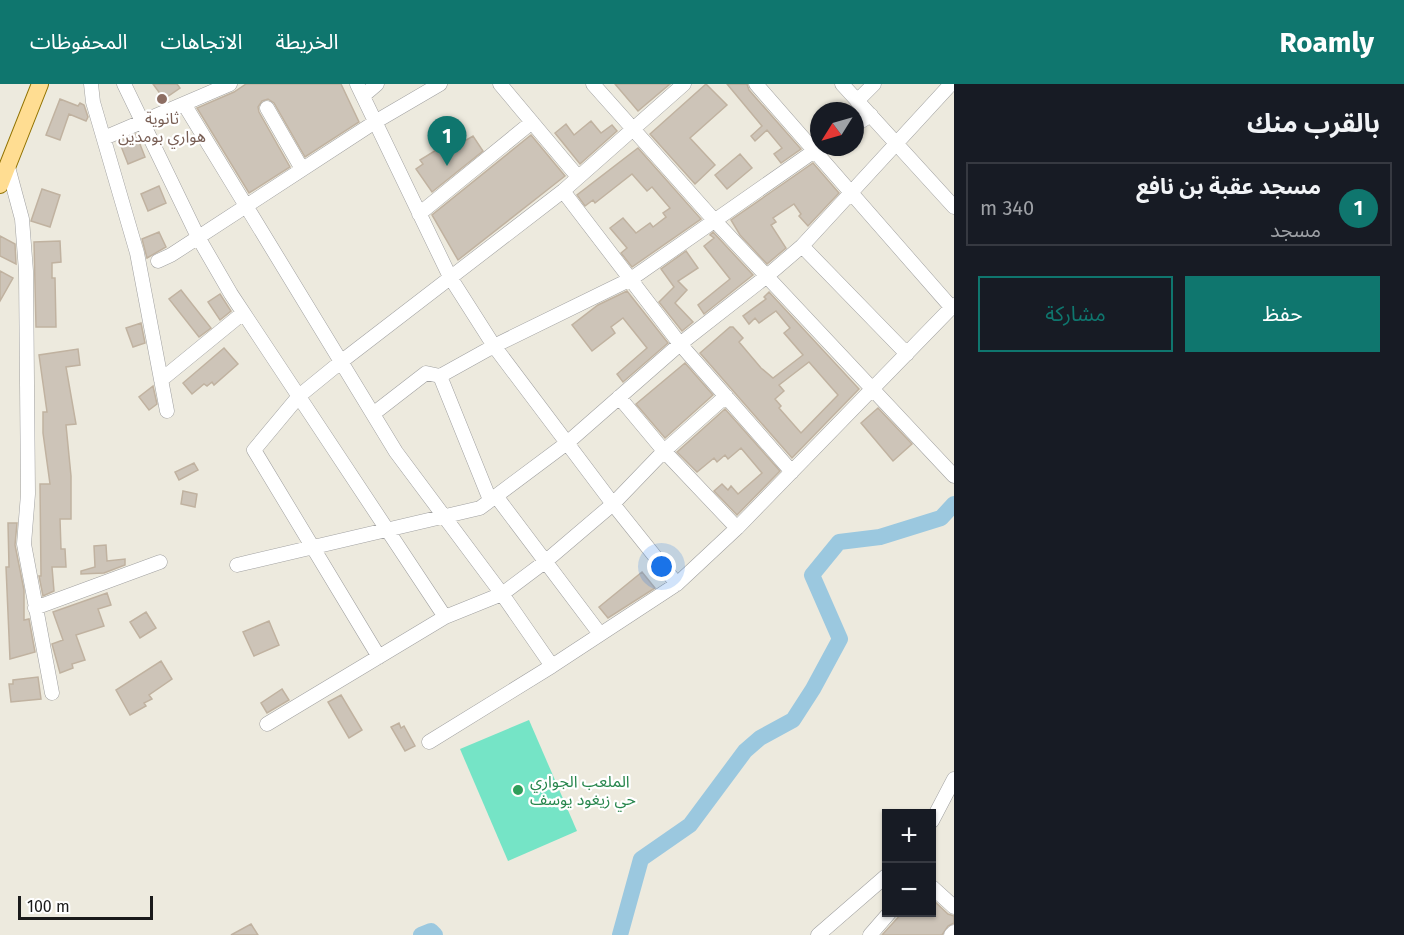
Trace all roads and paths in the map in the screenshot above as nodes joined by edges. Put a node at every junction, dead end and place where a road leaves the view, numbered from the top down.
1 (40, 84) edge
2 (91, 84) edge
3 (124, 84) edge
4 (230, 84) edge
5 (377, 84) edge
6 (440, 84) edge
7 (500, 84) edge
8 (593, 84) edge
9 (684, 84) edge
10 (756, 84) edge
11 (842, 84) edge
12 (874, 84) edge
13 (951, 84) edge
14 (360, 90) edge
15 (857, 100) junction
16 (184, 104) junction
17 (267, 108) dead end
18 (871, 115) junction
19 (864, 119) edge
20 (375, 122) junction
21 (532, 122) junction
22 (143, 123) junction
23 (633, 130) junction
24 (104, 138) junction
25 (810, 142) edge
26 (897, 143) junction
27 (810, 154) edge
28 (822, 156) edge
29 (9, 167) junction
30 (302, 169) junction
31 (578, 177) junction
32 (0, 185) edge
33 (563, 191) junction
34 (850, 192) junction
35 (246, 205) junction
36 (954, 207) edge
37 (419, 214) junction
38 (714, 220) junction
39 (198, 237) junction
40 (802, 246) junction
41 (158, 261) dead end
42 (767, 276) junction
43 (450, 277) junction
44 (631, 279) junction
45 (953, 306) edge
46 (243, 312) junction
47 (680, 344) junction
48 (494, 346) junction
49 (906, 354) junction
50 (342, 361) junction
51 (440, 376) junction
52 (161, 380) junction
53 (874, 388) junction
54 (299, 396) junction
55 (726, 396) junction
56 (619, 397) junction
57 (167, 411) dead end
58 (373, 414) junction
59 (567, 443) junction
60 (664, 451) junction
61 (792, 472) junction
62 (954, 476) edge
63 (493, 498) junction
64 (613, 504) junction
65 (444, 516) junction
66 (737, 528) junction
67 (387, 530) junction
68 (314, 547) junction
69 (546, 561) junction
70 (160, 562) dead end
71 (237, 565) dead end
72 (677, 584) junction
73 (502, 594) junction
74 (35, 608) junction
75 (445, 617) junction
76 (600, 634) junction
77 (379, 657) junction
78 (552, 666) junction
79 (52, 693) dead end
80 (267, 724) dead end
81 (429, 742) dead end
82 (954, 779) edge
83 (936, 813) edge
84 (882, 879) edge
85 (936, 891) edge
86 (954, 907) edge
87 (886, 917) edge
88 (818, 935) edge
89 (870, 935) edge

1 - 29 main road
2 - 24 street
3 - 22 street
4 - 16 street
5 - 14 street
6 - 20 street
7 - 21 street
8 - 23 street
9 - 23 street
10 - 25 street
11 - 15 street
12 - 15 street
13 - 26 street
14 - 20 street
15 - 18 street
16 - 22 street
16 - 35 street
17 - 30 street
18 - 19 street
18 - 26 street
20 - 30 street
20 - 37 street
21 - 31 street
21 - 37 street
22 - 24 street
22 - 39 street
23 - 31 street
23 - 38 street
24 - 52 street
26 - 34 street
26 - 36 street
27 - 38 street
28 - 34 street
29 - 32 main road
29 - 74 street
30 - 35 street
31 - 33 street
33 - 43 street
33 - 44 street
34 - 40 street
34 - 45 street
35 - 39 street
35 - 50 street
37 - 43 street
38 - 42 street
38 - 44 street
39 - 41 street
39 - 46 street
40 - 42 street
40 - 49 street
42 - 47 street
42 - 53 street
43 - 48 street
43 - 50 street
44 - 47 street
44 - 48 street
45 - 49 street
46 - 52 street
46 - 54 street
47 - 55 street
47 - 56 street
48 - 51 street
48 - 59 street
49 - 53 street
50 - 54 street
50 - 58 street
51 - 58 street
51 - 63 street
52 - 57 street
53 - 61 street
53 - 62 street
54 - 67 street
54 - 68 street
55 - 60 street
55 - 61 street
56 - 59 street
56 - 60 street
58 - 65 street
59 - 63 street
59 - 64 street
60 - 64 street
60 - 66 street
61 - 66 street
63 - 65 street
63 - 69 street
64 - 69 street
64 - 72 street
65 - 67 street
65 - 73 street
66 - 72 street
67 - 68 street
67 - 75 street
68 - 71 street
68 - 77 street
69 - 73 street
69 - 76 street
70 - 74 street
72 - 76 street
73 - 75 street
73 - 78 street
74 - 79 street
75 - 77 street
76 - 78 street
77 - 80 street
78 - 81 street
82 - 83 street
84 - 88 street
85 - 86 street
87 - 89 street

